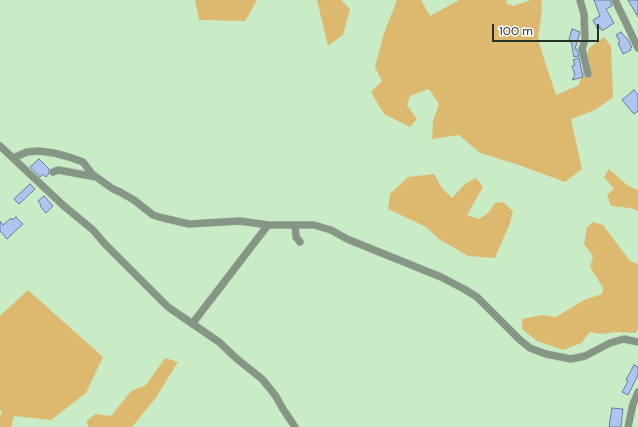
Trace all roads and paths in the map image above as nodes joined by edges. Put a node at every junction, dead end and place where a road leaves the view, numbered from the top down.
1 (580, 0) edge
2 (615, 0) edge
3 (638, 48) edge
4 (588, 74) dead end
5 (0, 146) edge
6 (13, 158) junction
7 (54, 172) dead end
8 (96, 177) junction
9 (268, 225) junction
10 (295, 225) junction
11 (300, 242) dead end
12 (192, 324) junction
13 (638, 342) edge
14 (638, 392) edge
15 (295, 427) edge
16 (628, 427) edge

1 - 4 street
2 - 3 street
5 - 6 street
6 - 8 street
6 - 12 street
7 - 8 street
8 - 9 street
9 - 10 street
9 - 12 street
10 - 11 street
10 - 13 street
12 - 15 street
14 - 16 street

